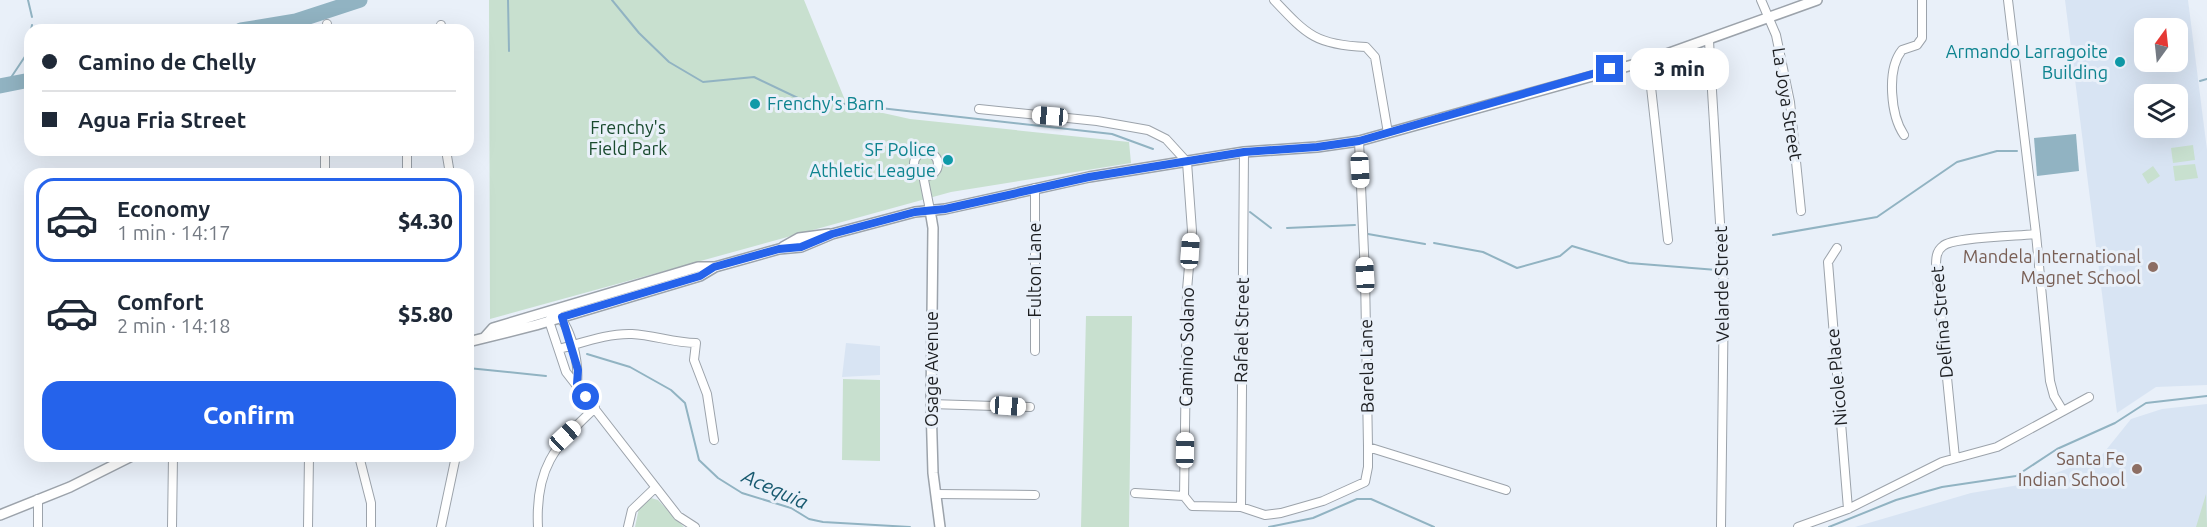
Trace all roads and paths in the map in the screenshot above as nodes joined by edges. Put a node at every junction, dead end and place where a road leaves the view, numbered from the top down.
1 (1274, 0) edge
2 (1761, 0) edge
3 (1817, 0) edge
4 (1922, 0) edge
5 (2008, 0) edge
6 (1768, 19) junction
7 (1709, 41) junction
8 (1648, 60) junction
9 (979, 109) dead end
10 (1388, 133) junction
11 (1904, 135) dead end
12 (1359, 141) junction
13 (1244, 152) junction
14 (1187, 162) junction
15 (922, 175) dead end
16 (1035, 188) junction
17 (930, 210) junction
18 (1801, 212) dead end
19 (2036, 234) junction
20 (1668, 240) dead end
21 (1837, 248) dead end
22 (558, 314) junction
23 (549, 321) junction
24 (485, 337) junction
25 (474, 340) edge
26 (572, 346) junction
27 (559, 349) junction
28 (1035, 351) dead end
29 (577, 384) junction
30 (2089, 397) dead end
31 (931, 404) junction
32 (1030, 407) dead end
33 (595, 408) junction
34 (2063, 411) junction
35 (714, 440) dead end
36 (1368, 447) junction
37 (1955, 458) junction
38 (120, 462) edge
39 (173, 462) edge
40 (309, 462) edge
41 (361, 462) edge
42 (455, 462) edge
43 (655, 488) junction
44 (1506, 490) dead end
45 (1135, 493) dead end
46 (936, 494) junction
47 (1035, 495) dead end
48 (1184, 496) junction
49 (38, 499) junction
50 (1241, 507) junction
51 (1848, 509) junction
52 (0, 515) edge
53 (940, 524) edge
54 (38, 527) edge
55 (172, 527) edge
56 (308, 527) edge
57 (371, 527) edge
58 (441, 527) edge
59 (538, 527) edge
60 (628, 527) edge
61 (695, 527) edge
62 (1721, 527) edge
63 (1798, 527) edge

1 - 10 street
2 - 6 street, La Joya Street
3 - 6 street
4 - 11 street
5 - 19 street
6 - 7 street
6 - 18 street, La Joya Street
7 - 8 street
7 - 62 street, Velarde Street
8 - 10 street
8 - 20 street
9 - 14 street
10 - 12 street
12 - 13 street
12 - 36 street, Barela Lane
13 - 14 street
13 - 50 street, Rafael Street
14 - 16 street
14 - 48 street, Camino Solano
15 - 17 street
16 - 17 street
16 - 28 street, Fulton Lane
17 - 22 street
17 - 31 street, Osage Avenue
19 - 34 street
19 - 37 street, Delfina Street
21 - 51 street, Nicole Place
22 - 23 street
22 - 24 street
22 - 26 street
23 - 24 street
23 - 27 street
24 - 25 street
26 - 27 street
26 - 29 street
26 - 35 street
27 - 29 street
29 - 33 street
30 - 34 street
31 - 32 street
31 - 46 street, Osage Avenue
33 - 43 street
33 - 59 street
34 - 37 street
36 - 44 street
36 - 50 street, Barela Lane
37 - 51 street
38 - 49 street
39 - 55 street
40 - 56 street
41 - 57 street
42 - 58 street
43 - 60 street
43 - 61 street
45 - 48 street
46 - 47 street
46 - 53 street, Osage Avenue
48 - 50 street
49 - 52 street
49 - 54 street
51 - 63 street

